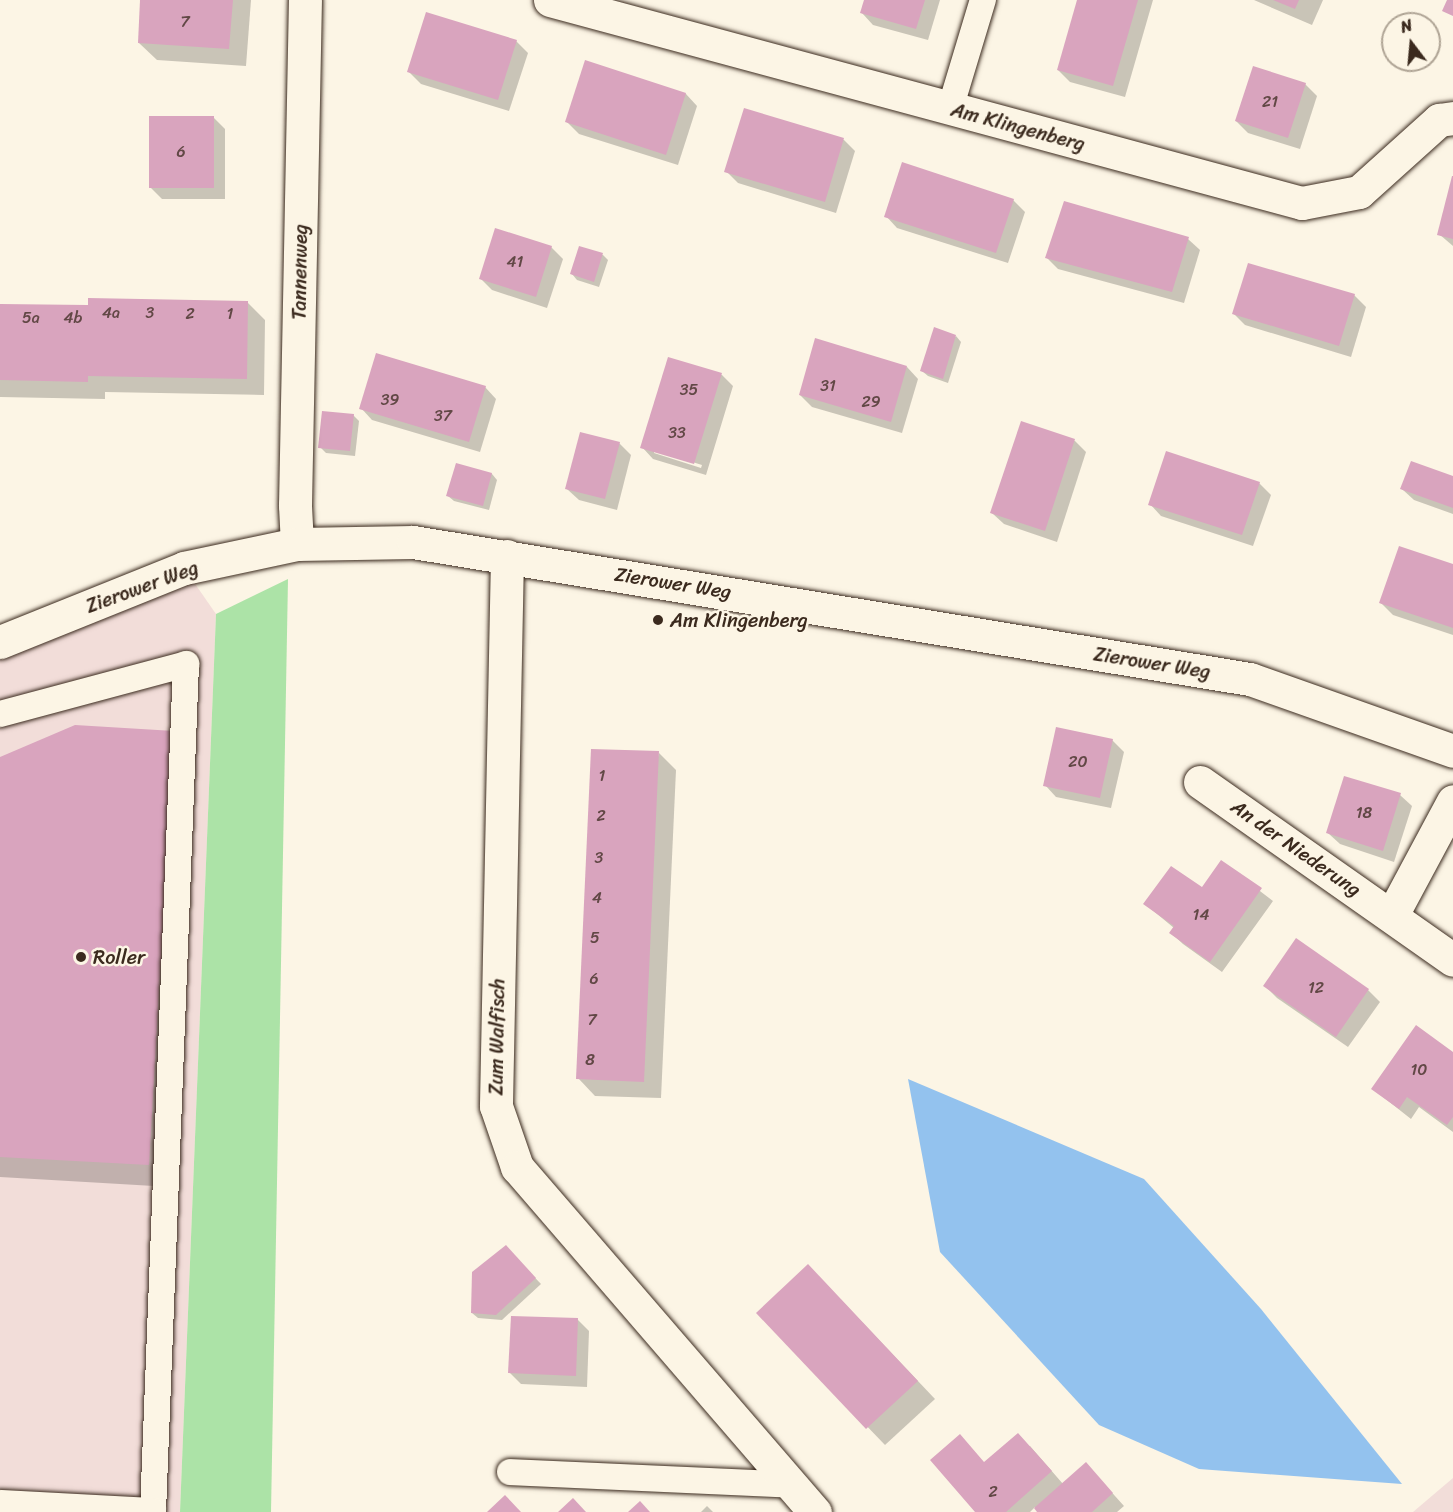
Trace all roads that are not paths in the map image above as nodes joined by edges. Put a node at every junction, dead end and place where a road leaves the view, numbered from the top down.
1 (305, 0) edge
2 (983, 0) edge
3 (558, 1) edge
4 (950, 109) junction
5 (1453, 118) edge
6 (297, 544) junction
7 (507, 556) junction
8 (0, 642) edge
9 (0, 714) edge
10 (1453, 751) edge
11 (1200, 782) dead end
12 (1453, 801) edge
13 (1392, 915) junction
14 (1453, 960) edge
15 (510, 1472) dead end
16 (791, 1485) junction
17 (0, 1503) edge
18 (815, 1512) edge

1 - 6 street, Tannenweg
2 - 4 lane
3 - 4 street, Am Klingenberg
4 - 5 street, Am Klingenberg
6 - 7 street, Zierower Weg
6 - 8 street, Zierower Weg
7 - 10 street, Zierower Weg
7 - 16 street, Zum Walfisch
9 - 17 lane
11 - 13 street, An der Niederung
12 - 13 street
13 - 14 street, An der Niederung
15 - 16 lane
16 - 18 street, Zum Walfisch

